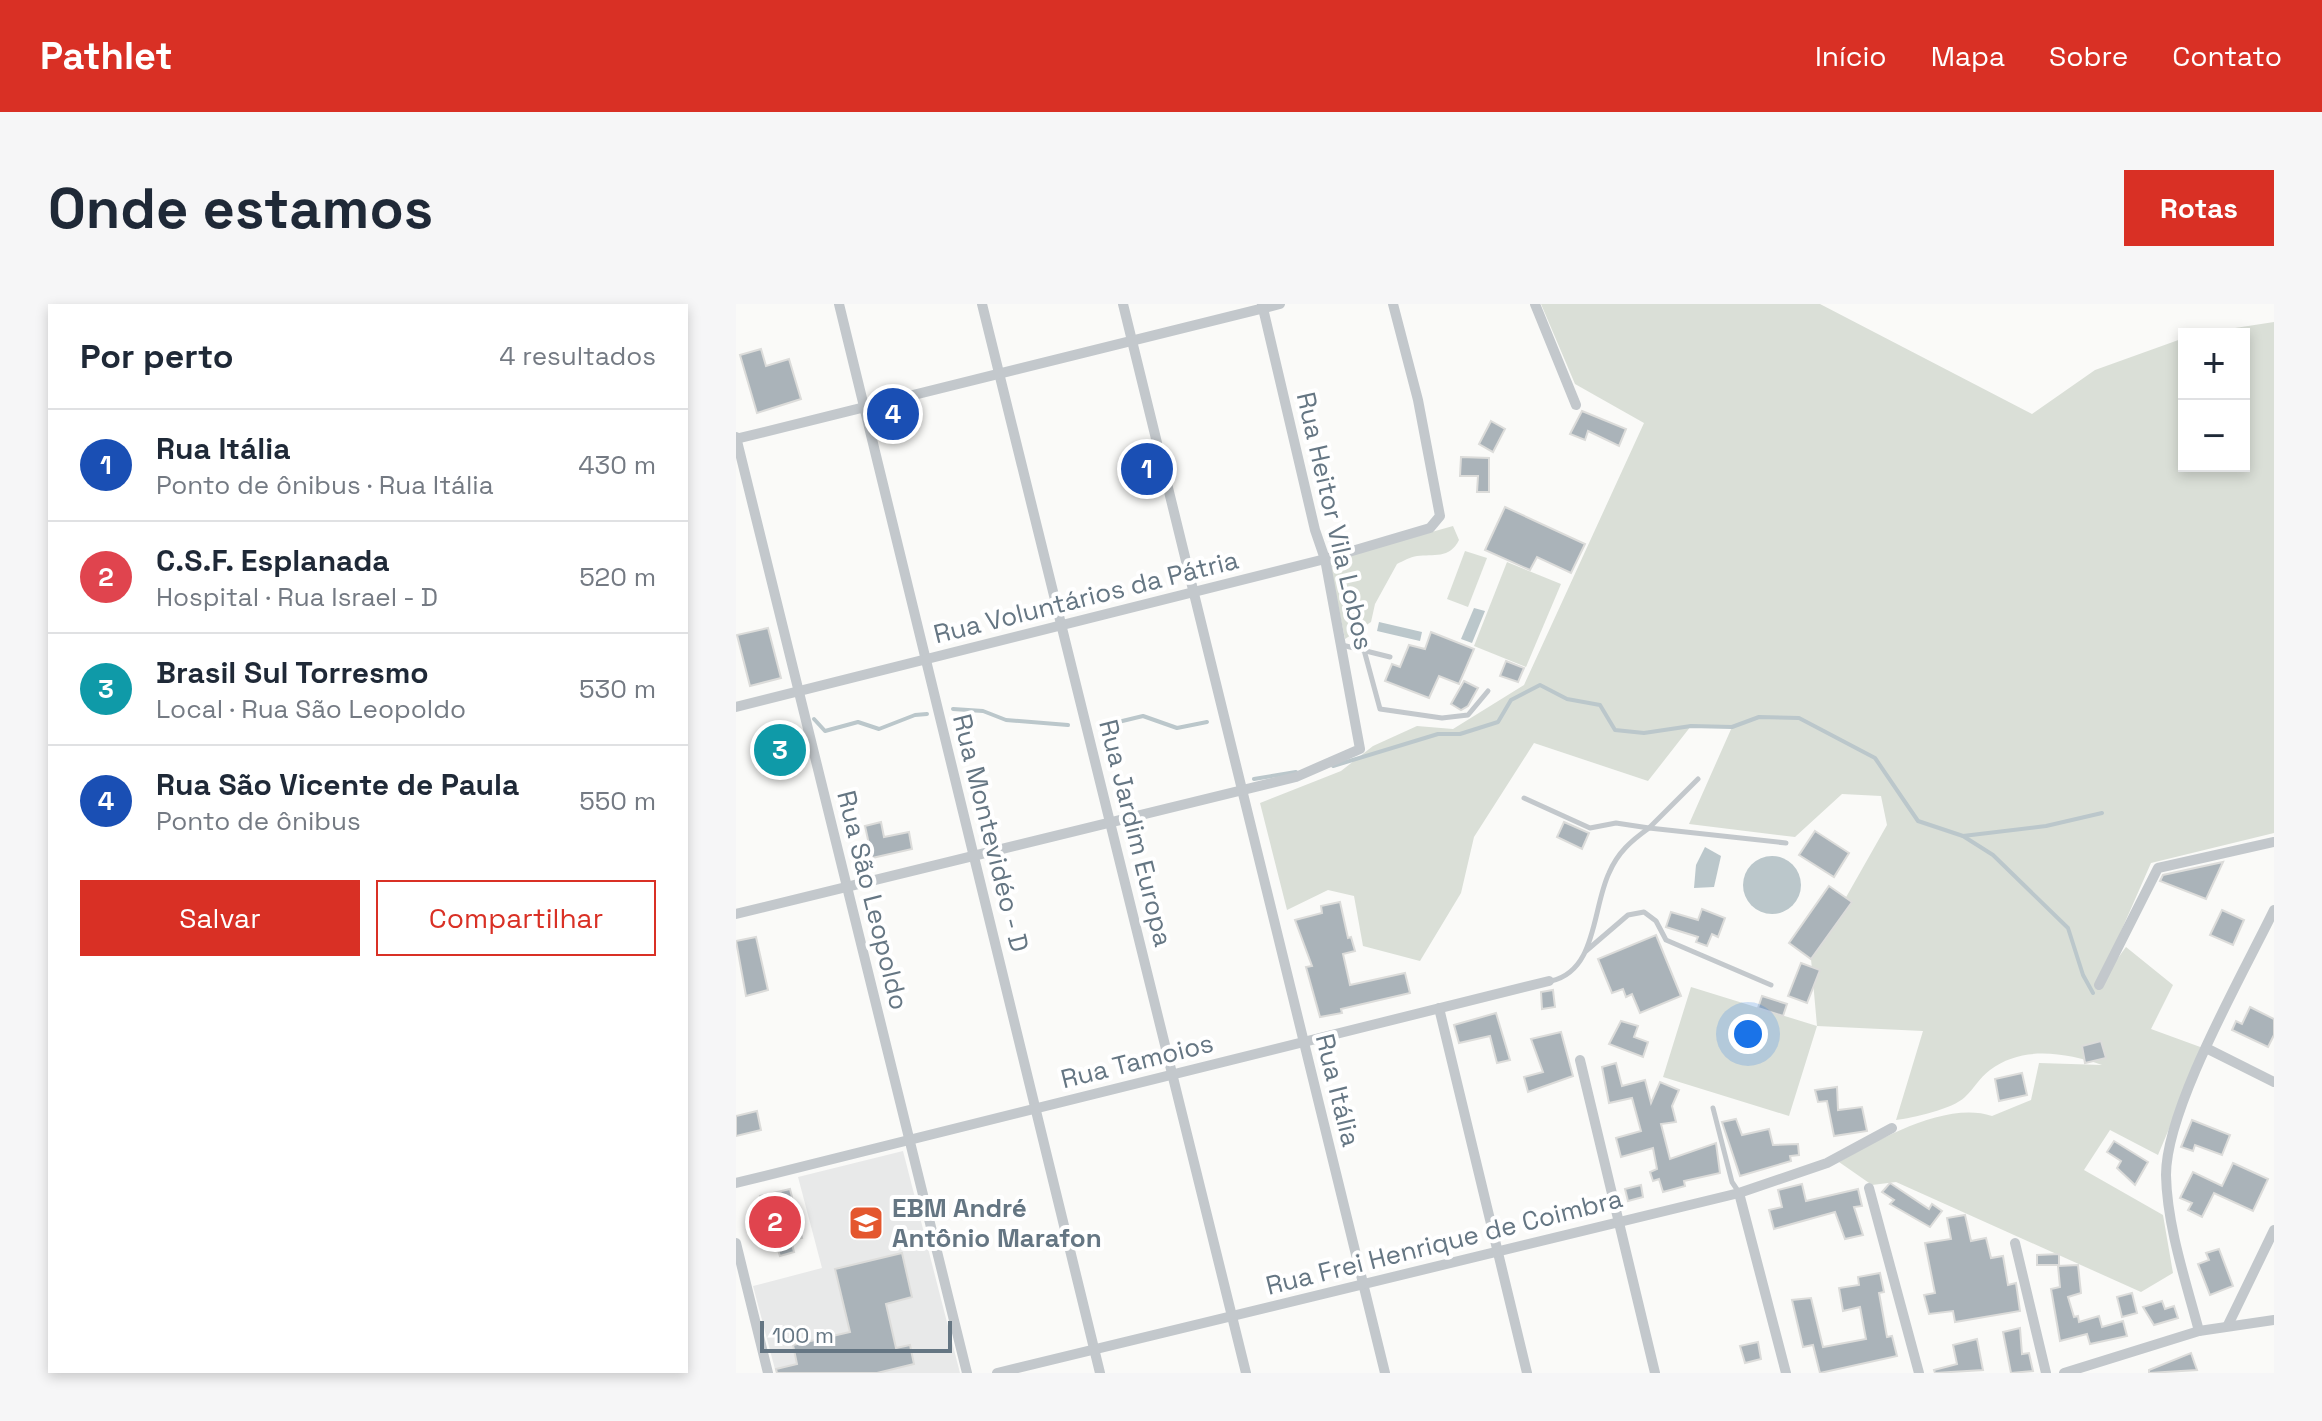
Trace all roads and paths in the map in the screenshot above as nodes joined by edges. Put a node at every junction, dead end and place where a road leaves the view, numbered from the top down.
1 (839, 304) edge
2 (982, 304) edge
3 (1123, 304) edge
4 (1280, 304) edge
5 (1393, 304) edge
6 (1535, 304) edge
7 (1263, 306) edge
8 (1132, 341) junction
9 (999, 374) junction
10 (1576, 405) dead end
11 (864, 407) junction
12 (736, 438) edge
13 (1325, 559) junction
14 (1194, 592) junction
15 (1061, 625) junction
16 (1341, 645) junction
17 (1364, 650) junction
18 (1390, 657) dead end
19 (926, 660) junction
20 (1488, 691) dead end
21 (799, 692) junction
22 (736, 707) edge
23 (1698, 779) dead end
24 (1242, 790) junction
25 (1524, 798) dead end
26 (1110, 822) junction
27 (1649, 828) junction
28 (2274, 842) edge
29 (1786, 843) dead end
30 (974, 856) junction
31 (847, 887) junction
32 (2274, 910) edge
33 (736, 914) edge
34 (1584, 953) junction
35 (1549, 981) joint
36 (1771, 985) dead end
37 (2099, 985) dead end
38 (1439, 1008) junction
39 (1304, 1042) junction
40 (2208, 1049) junction
41 (1580, 1060) dead end
42 (1173, 1075) junction
43 (2274, 1082) edge
44 (1713, 1108) dead end
45 (1036, 1109) junction
46 (1892, 1128) dead end
47 (909, 1140) junction
48 (736, 1183) edge
49 (1869, 1188) dead end
50 (1739, 1193) junction
51 (1620, 1222) junction
52 (2274, 1230) edge
53 (736, 1243) edge
54 (2015, 1243) dead end
55 (1499, 1251) junction
56 (1363, 1284) junction
57 (1232, 1316) junction
58 (2274, 1320) edge
59 (2228, 1325) junction
60 (2199, 1331) junction
61 (1094, 1349) junction
62 (768, 1373) edge
63 (967, 1373) edge
64 (997, 1373) edge
65 (1100, 1373) edge
66 (1246, 1373) edge
67 (1385, 1373) edge
68 (1527, 1373) edge
69 (1655, 1373) edge
70 (1786, 1373) edge
71 (1919, 1373) edge
72 (2046, 1373) edge
73 (2064, 1373) edge

1 - 11 street, Rua Montevidéo - D
2 - 9 street, Rua Jardim Europa
3 - 8 street, Rua Itália
4 - 7 street
5 - 13 street, Rua Voluntários da Pátria
6 - 10 street
7 - 8 street
7 - 13 street, Rua Heitor Vila Lobos
8 - 9 street
8 - 14 street, Rua Itália
9 - 11 street
9 - 15 street, Rua Jardim Europa
11 - 12 street
11 - 19 street, Rua Montevidéo - D
12 - 21 street, Rua São Leopoldo
13 - 14 street, Rua Voluntários da Pátria
13 - 16 street, Rua Heitor Vila Lobos
14 - 15 street, Rua Voluntários da Pátria
14 - 24 street, Rua Itália
15 - 19 street, Rua Voluntários da Pátria
15 - 26 street, Rua Jardim Europa
16 - 17 lane
16 - 24 street, Rua Heitor Vila Lobos
17 - 18 lane
17 - 20 lane
19 - 21 street, Rua Voluntários da Pátria
19 - 30 street, Rua Montevidéo - D
21 - 22 street, Rua Voluntários da Pátria
21 - 31 street, Rua São Leopoldo
23 - 27 lane
24 - 26 street
24 - 39 street, Rua Itália
25 - 27 lane
26 - 30 street
26 - 42 street, Rua Jardim Europa
27 - 29 lane
27 - 34 lane
28 - 37 street
30 - 31 street
30 - 45 street, Rua Montevidéo - D
31 - 33 street
31 - 47 street, Rua São Leopoldo
32 - 40 street
34 - 35 lane
34 - 36 lane
35 - 38 street, Rua Tamoios
38 - 39 street, Rua Tamoios
38 - 55 street
39 - 42 street, Rua Tamoios
39 - 56 street, Rua Itália
40 - 43 street
40 - 60 street
41 - 51 street
42 - 45 street, Rua Tamoios
42 - 57 street, Rua Jardim Europa
44 - 50 lane
45 - 47 street, Rua Tamoios
45 - 61 street, Rua Montevidéo - D
46 - 50 street, Rua Frei Henrique de Coimbra
47 - 48 street, Rua Tamoios
47 - 63 street, Rua São Leopoldo
49 - 71 street
50 - 51 street, Rua Frei Henrique de Coimbra
50 - 70 street
51 - 55 street, Rua Frei Henrique de Coimbra
51 - 69 street
52 - 59 street
53 - 62 street
54 - 72 street
55 - 56 street, Rua Frei Henrique de Coimbra
55 - 68 street
56 - 57 street, Rua Frei Henrique de Coimbra
56 - 67 street, Rua Itália
57 - 61 street, Rua Frei Henrique de Coimbra
57 - 66 street, Rua Jardim Europa
58 - 59 street
59 - 60 street
60 - 73 street
61 - 64 street, Rua Frei Henrique de Coimbra
61 - 65 street, Rua Montevidéo - D

